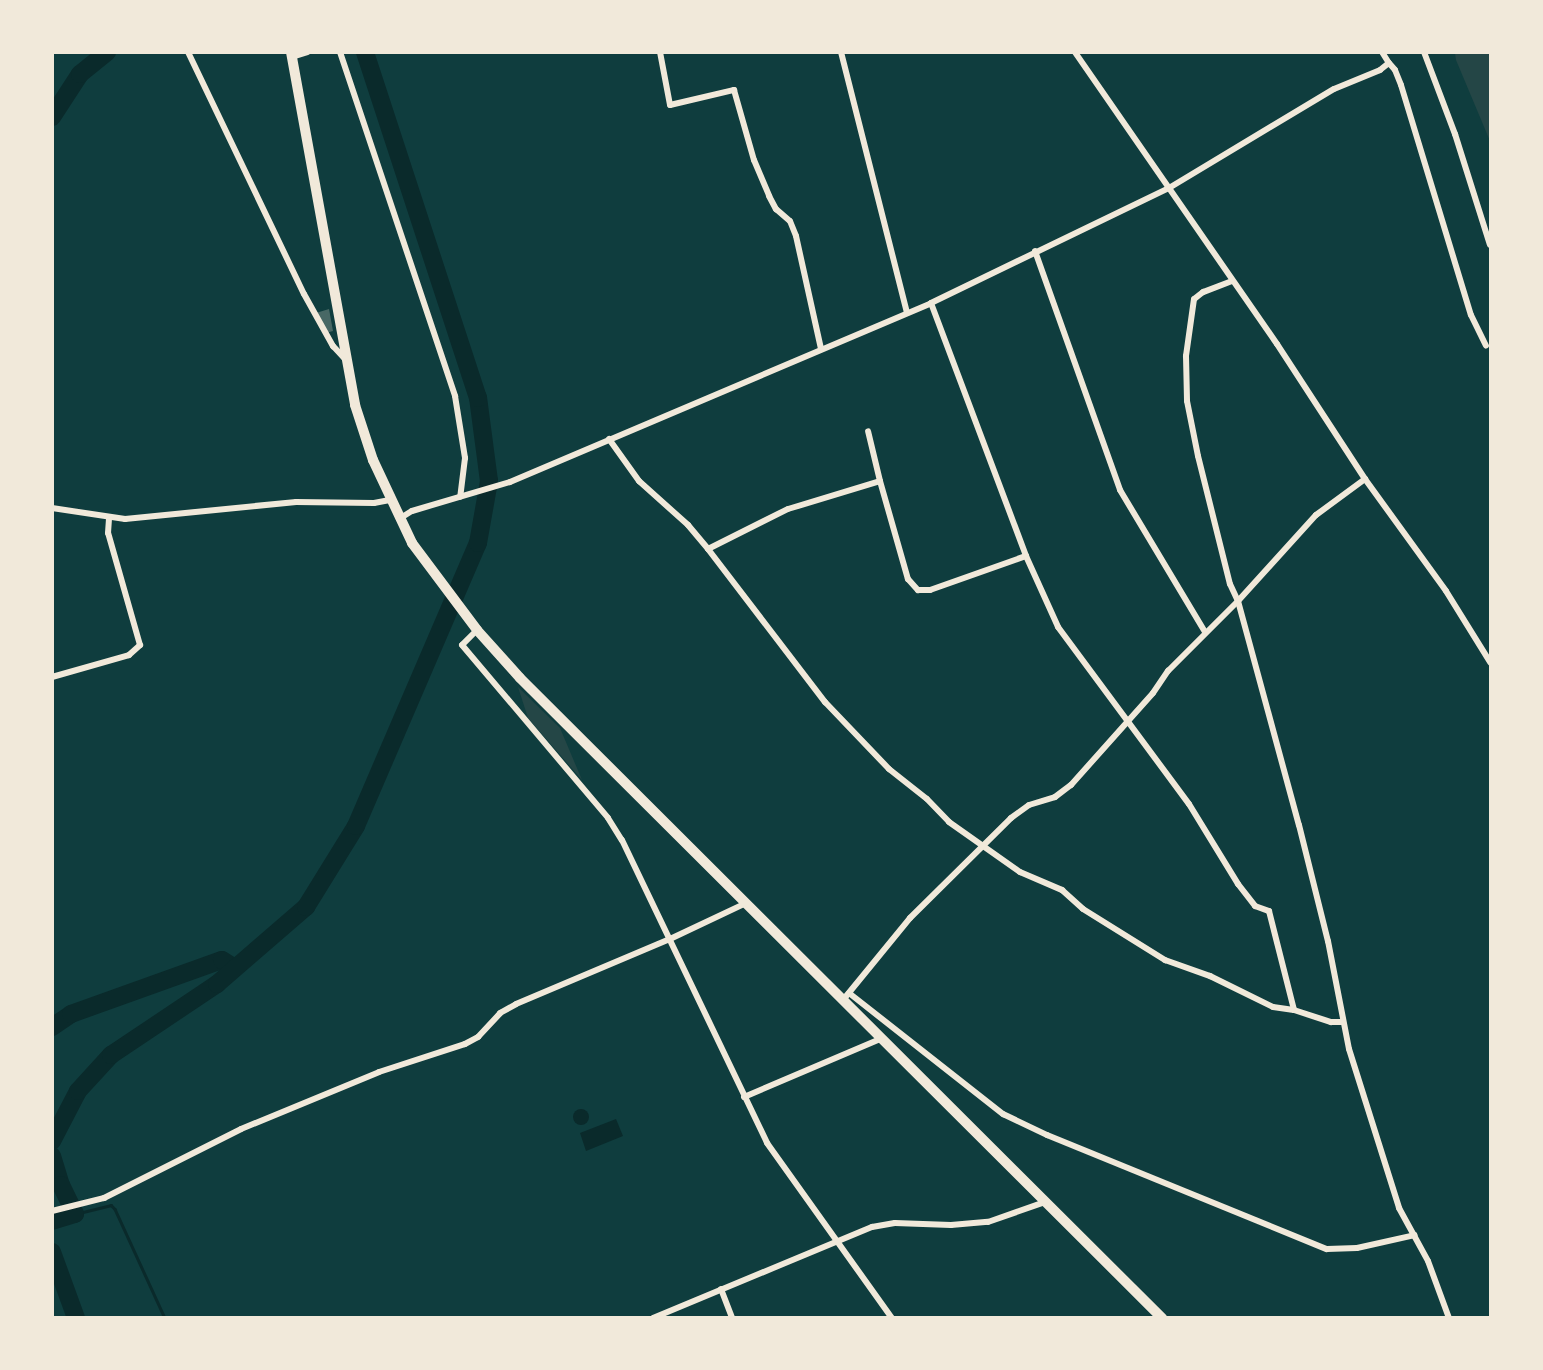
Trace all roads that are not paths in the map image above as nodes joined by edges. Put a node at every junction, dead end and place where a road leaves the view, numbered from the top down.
1 (188, 52) edge
2 (307, 52) edge
3 (340, 52) edge
4 (660, 52) edge
5 (841, 52) edge
6 (1075, 52) edge
7 (1382, 52) edge
8 (1424, 52) edge
9 (292, 55) edge
10 (1389, 63) junction
11 (1169, 188) junction
12 (1490, 246) edge
13 (1035, 251) junction
14 (1232, 281) junction
15 (931, 303) junction
16 (907, 313) junction
17 (1486, 346) dead end
18 (821, 349) junction
19 (347, 362) junction
20 (868, 431) dead end
21 (609, 439) junction
22 (1365, 479) junction
23 (880, 481) junction
24 (462, 497) junction
25 (390, 500) junction
26 (52, 508) edge
27 (109, 517) junction
28 (399, 519) junction
29 (708, 549) junction
30 (1026, 556) junction
31 (1238, 601) junction
32 (477, 630) junction
33 (1205, 632) junction
34 (1490, 662) edge
35 (52, 677) edge
36 (1125, 722) junction
37 (983, 845) junction
38 (746, 903) junction
39 (670, 939) junction
40 (846, 996) junction
41 (1294, 1010) junction
42 (1343, 1022) junction
43 (881, 1038) junction
44 (744, 1097) junction
45 (1046, 1201) junction
46 (52, 1211) edge
47 (1415, 1235) junction
48 (836, 1240) junction
49 (721, 1289) junction
50 (653, 1318) edge
51 (732, 1318) edge
52 (892, 1318) edge
53 (1162, 1318) edge
54 (1449, 1318) edge

1 - 19 street
2 - 9 street
3 - 24 street
4 - 18 street
5 - 16 street
6 - 11 street
7 - 10 street
8 - 12 street
9 - 19 main road
10 - 11 street
10 - 17 street
11 - 13 street
11 - 14 street
13 - 15 street
13 - 33 street
14 - 22 street
14 - 31 street
15 - 16 street
15 - 30 street
16 - 18 street
18 - 21 street
19 - 25 main road
20 - 23 street
21 - 24 street
21 - 29 street
22 - 31 street
22 - 34 street
23 - 29 street
23 - 30 street
24 - 28 street
25 - 27 street
25 - 28 main road
26 - 27 street
27 - 35 street
28 - 32 main road
29 - 37 street
30 - 36 street
31 - 33 street
31 - 42 street
32 - 38 main road
32 - 39 street
33 - 36 street
36 - 37 street
36 - 41 street
37 - 40 street
37 - 41 street
38 - 39 street
38 - 40 main road
39 - 44 street
39 - 46 street
40 - 43 main road
40 - 47 street
41 - 42 street
42 - 47 street
43 - 44 street
43 - 45 main road
44 - 48 street
45 - 48 street
45 - 53 main road
47 - 54 street
48 - 49 street
48 - 52 street
49 - 50 street
49 - 51 street

